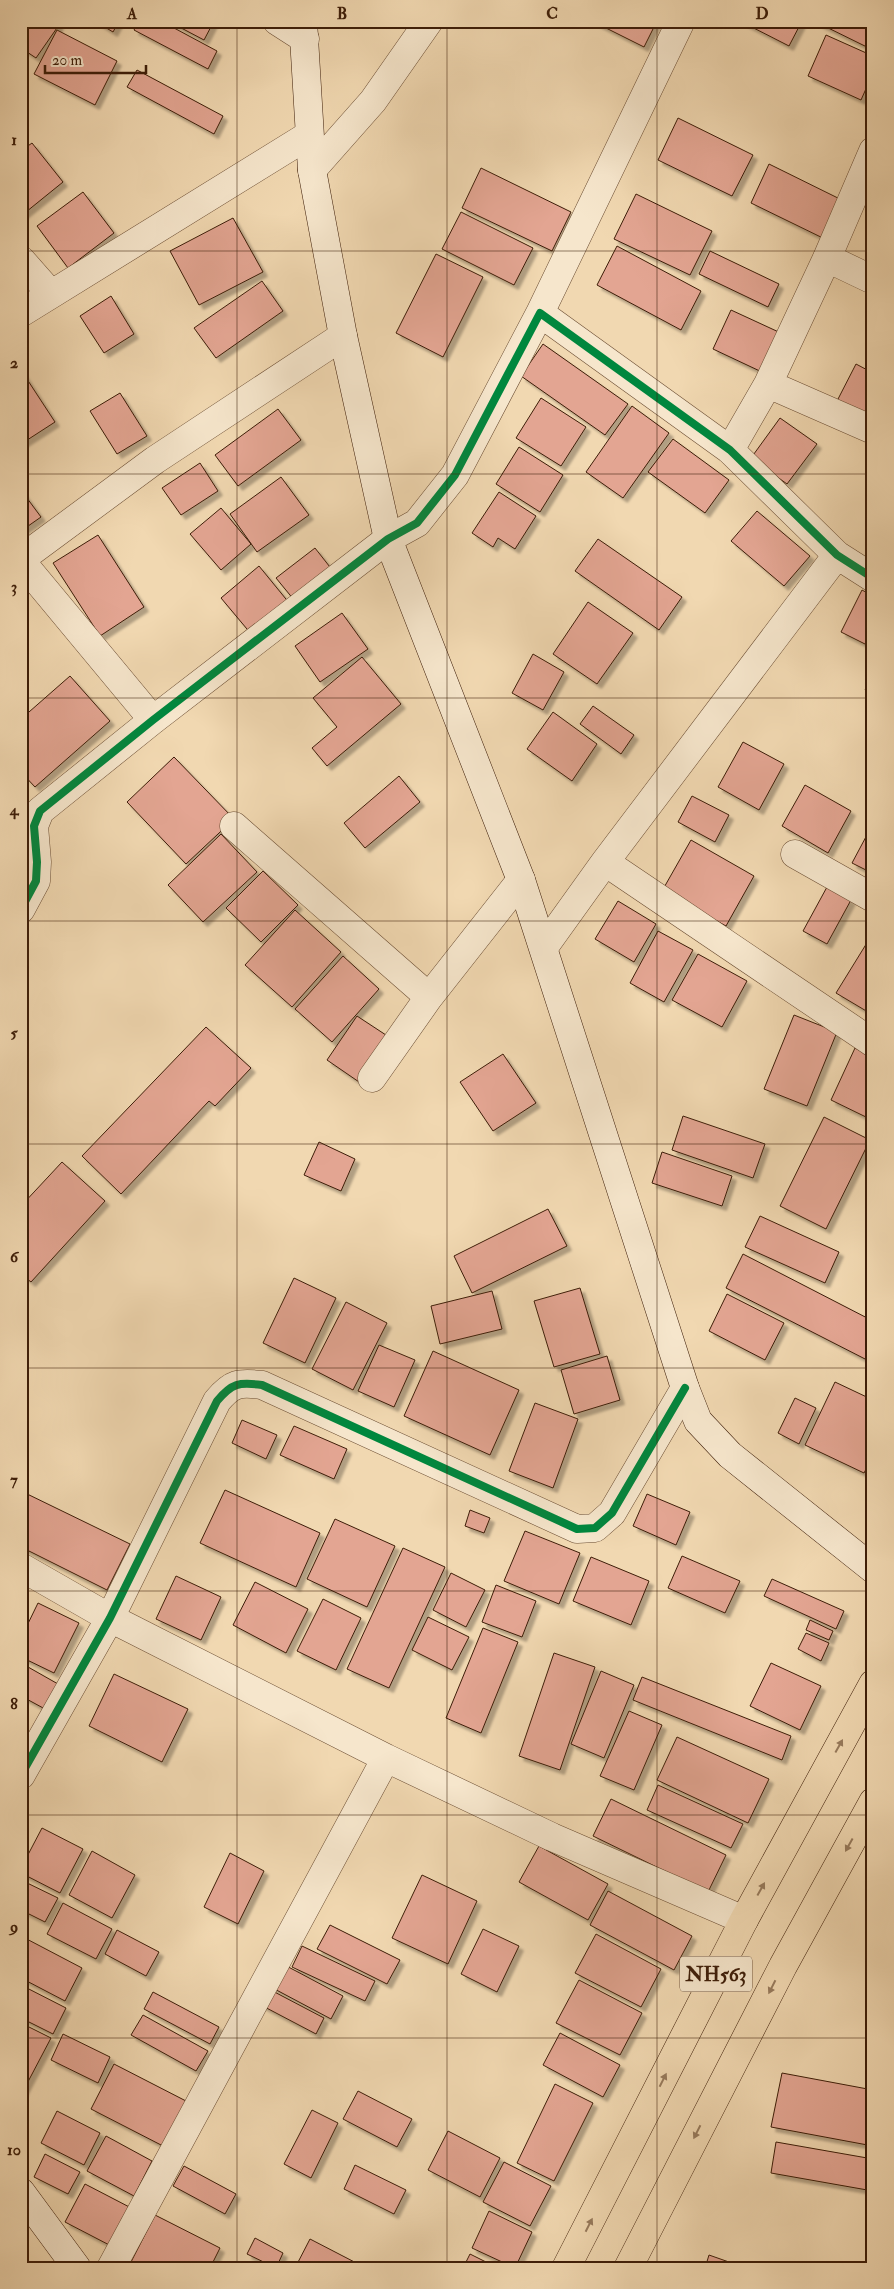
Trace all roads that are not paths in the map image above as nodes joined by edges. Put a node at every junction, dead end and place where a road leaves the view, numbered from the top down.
1 (278, 21) edge
2 (429, 21) edge
3 (681, 21) edge
4 (304, 30) edge
5 (309, 135) junction
6 (873, 151) edge
7 (312, 170) junction
8 (827, 258) junction
9 (21, 260) edge
10 (873, 280) edge
11 (50, 294) junction
12 (21, 313) edge
13 (540, 313) junction
14 (343, 336) junction
15 (768, 384) junction
16 (873, 430) edge
17 (730, 450) junction
18 (388, 538) junction
19 (837, 556) junction
20 (21, 560) edge
21 (873, 578) edge
22 (153, 720) junction
23 (234, 826) dead end
24 (795, 854) dead end
25 (605, 862) junction
26 (521, 880) junction
27 (873, 898) edge
28 (21, 909) edge
29 (544, 947) junction
30 (429, 997) junction
31 (873, 1043) edge
32 (372, 1078) dead end
33 (685, 1388) junction
34 (21, 1567) edge
35 (873, 1569) edge
36 (110, 1618) junction
37 (873, 1684) edge
38 (386, 1758) junction
39 (21, 1775) edge
40 (873, 1802) edge
41 (744, 1920) junction
42 (21, 2192) edge
43 (77, 2268) edge
44 (111, 2268) edge
45 (566, 2268) edge
46 (628, 2268) edge

1 - 4 street
2 - 7 street
3 - 13 street
4 - 5 street
5 - 7 street
5 - 11 street
6 - 8 street
7 - 14 street
8 - 10 street
8 - 15 street
9 - 11 street
11 - 12 street
13 - 17 street
13 - 18 street
14 - 18 street
14 - 20 street
15 - 16 street
15 - 17 street
17 - 19 street
18 - 22 street
18 - 26 street
19 - 21 street
19 - 25 street
20 - 22 street
22 - 28 street
23 - 30 street
24 - 27 street
25 - 29 street
25 - 31 street
26 - 29 street
26 - 30 street
29 - 33 street
30 - 32 street
33 - 35 street
33 - 36 street
34 - 36 street
36 - 38 street
36 - 39 street
41 -> 37 highway, NH563
38 - 41 street
38 - 44 street
40 -> 46 highway, NH563
45 -> 41 highway, NH563
42 - 43 street

